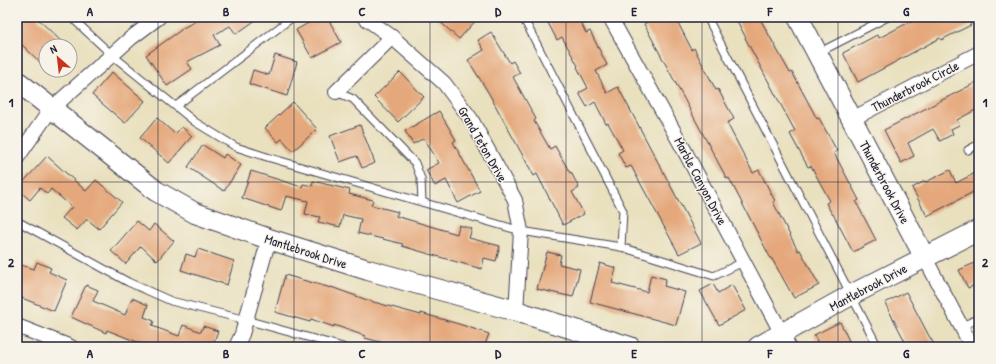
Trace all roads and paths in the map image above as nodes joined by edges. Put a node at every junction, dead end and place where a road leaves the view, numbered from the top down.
1 (71, 17) edge
2 (159, 17) edge
3 (293, 17) edge
4 (364, 17) edge
5 (521, 17) edge
6 (610, 17) edge
7 (707, 17) edge
8 (798, 17) edge
9 (888, 17) edge
10 (392, 37) junction
11 (979, 53) edge
12 (818, 54) junction
13 (112, 55) junction
14 (17, 81) edge
15 (336, 92) joint
16 (176, 106) junction
17 (52, 109) junction
18 (852, 119) junction
19 (979, 144) edge
20 (968, 150) dead end
21 (17, 158) edge
22 (422, 202) junction
23 (17, 221) edge
24 (979, 230) edge
25 (521, 231) junction
26 (269, 239) junction
27 (622, 246) junction
28 (925, 258) junction
29 (743, 262) junction
30 (851, 295) junction
31 (516, 311) junction
32 (979, 318) edge
33 (246, 320) junction
34 (17, 326) edge
35 (961, 327) junction
36 (785, 341) edge
37 (71, 347) edge
38 (236, 347) edge
39 (343, 347) edge
40 (630, 347) edge
41 (758, 347) edge
42 (878, 347) edge
43 (972, 347) edge

1 - 13 lane
2 - 13 street
3 - 16 lane
4 - 10 street, Grand Teton Drive
5 - 27 lane
6 - 29 street, Marble Canyon Drive
7 - 30 lane
8 - 12 street, Thunderbrook Drive
9 - 12 lane
10 - 15 street
10 - 25 street, Grand Teton Drive
11 - 18 street, Thunderbrook Circle
12 - 18 street, Thunderbrook Drive
13 - 16 lane
13 - 17 street
14 - 17 street, Mantlebrook Drive
15 - 22 lane
16 - 22 lane
17 - 21 street
17 - 26 street, Mantlebrook Drive
18 - 28 street, Thunderbrook Drive
19 - 20 lane
22 - 25 lane
23 - 33 lane
24 - 28 street, Mantlebrook Drive
25 - 27 lane
25 - 31 street, Grand Teton Drive
26 - 31 street, Mantlebrook Drive
26 - 33 street
27 - 29 lane
28 - 30 street, Mantlebrook Drive
28 - 35 street, Thunderbrook Drive
29 - 36 street, Marble Canyon Drive
30 - 36 street, Mantlebrook Drive
30 - 42 lane
31 - 40 street, Mantlebrook Drive
32 - 35 lane
33 - 38 street
33 - 39 lane
34 - 37 street
35 - 43 street, Thunderbrook Drive
36 - 41 street, Mantlebrook Drive

